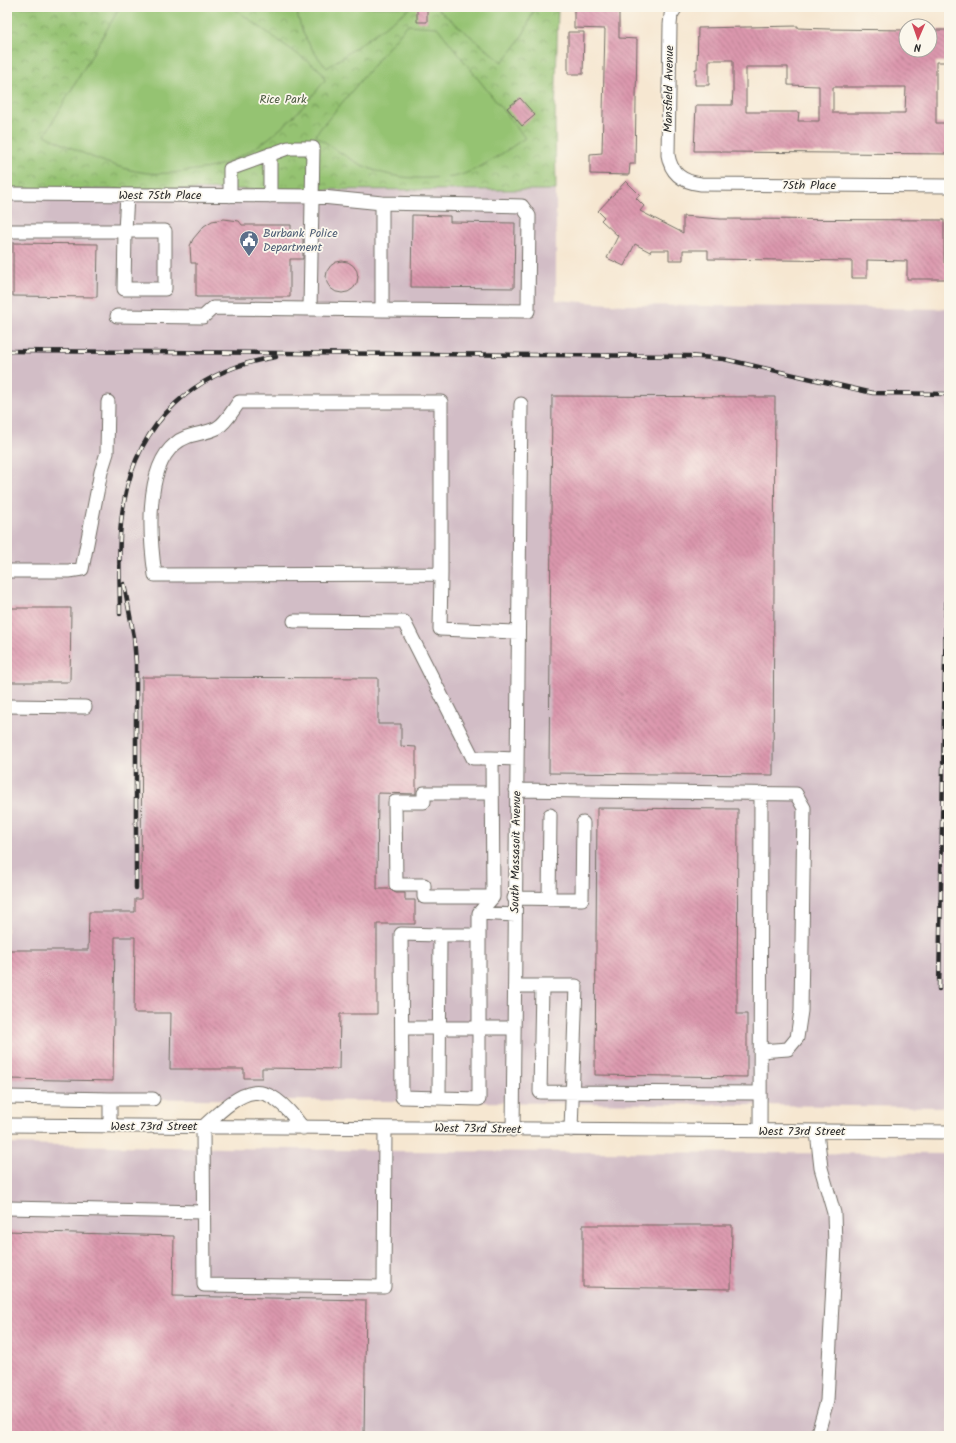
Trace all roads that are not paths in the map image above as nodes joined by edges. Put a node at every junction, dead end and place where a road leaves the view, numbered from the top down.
1 (676, 7) edge
2 (270, 154) junction
3 (673, 170) joint
4 (949, 186) edge
5 (7, 194) edge
6 (127, 195) junction
7 (230, 196) junction
8 (270, 196) junction
9 (312, 196) junction
10 (382, 203) junction
11 (7, 231) edge
12 (124, 231) junction
13 (310, 309) junction
14 (382, 310) junction
15 (117, 316) dead end
16 (108, 402) dead end
17 (521, 404) dead end
18 (7, 570) edge
19 (441, 574) junction
20 (294, 621) dead end
21 (518, 632) junction
22 (7, 706) edge
23 (85, 707) dead end
24 (492, 758) junction
25 (517, 759) junction
26 (516, 790) junction
27 (492, 793) junction
28 (761, 793) junction
29 (550, 815) dead end
30 (583, 823) dead end
31 (493, 897) junction
32 (514, 898) junction
33 (549, 899) junction
34 (478, 914) junction
35 (515, 915) junction
36 (440, 935) junction
37 (478, 935) junction
38 (515, 986) junction
39 (542, 986) junction
40 (402, 1028) junction
41 (439, 1028) junction
42 (478, 1028) junction
43 (514, 1028) junction
44 (760, 1051) junction
45 (573, 1092) junction
46 (760, 1092) junction
47 (7, 1097) edge
48 (439, 1098) junction
49 (110, 1099) junction
50 (153, 1099) dead end
51 (7, 1125) edge
52 (110, 1126) junction
53 (203, 1127) junction
54 (303, 1128) junction
55 (385, 1128) junction
56 (513, 1130) junction
57 (572, 1130) junction
58 (760, 1131) junction
59 (817, 1132) junction
60 (949, 1132) edge
61 (7, 1208) edge
62 (203, 1212) junction
63 (817, 1436) edge

1 - 3 street, Mansfield Avenue
2 - 7 street
2 - 8 street
2 - 9 street
3 - 4 street, 75th Place
5 - 6 street, West 75th Place
6 - 7 street, West 75th Place
6 - 12 street
7 - 8 street, West 75th Place
8 - 9 street, West 75th Place
9 - 10 street, West 75th Place
9 - 13 street
10 - 14 street
10 - 14 street, West 75th Place
11 - 12 street
12 - 12 street
13 - 14 street
13 - 15 street
16 - 18 street
17 - 21 street, South Massasoit Avenue
19 - 19 street
19 - 21 street
20 - 24 street
21 - 25 street, South Massasoit Avenue
22 - 23 street
24 - 25 street
24 - 27 street
25 - 26 street, South Massasoit Avenue
26 - 28 street
26 - 32 street, South Massasoit Avenue
27 - 31 street
27 - 31 street
28 - 44 street
28 - 44 street
29 - 33 street
30 - 33 street
31 - 34 street
32 - 33 street
32 - 35 street, South Massasoit Avenue
34 - 35 street
34 - 37 street
35 - 38 street, South Massasoit Avenue
36 - 37 street
36 - 40 street
36 - 41 street
37 - 42 street
38 - 39 street
38 - 43 street, South Massasoit Avenue
39 - 45 street
39 - 45 street
40 - 41 street
40 - 48 street
41 - 42 street
41 - 48 street
42 - 43 street
42 - 48 street
43 - 56 street, South Massasoit Avenue
44 - 46 street
45 - 46 street
45 - 57 street
46 - 58 street
47 - 49 street
49 - 50 street
49 - 52 street
51 - 52 street, West 73rd Street
52 - 53 street, West 73rd Street
53 - 54 street, West 73rd Street
53 - 54 street
53 - 62 street
54 - 55 street, West 73rd Street
55 - 56 street, West 73rd Street
55 - 62 street
56 - 57 street, West 73rd Street
57 - 58 street, West 73rd Street
58 - 59 street, West 73rd Street
59 - 60 street, West 73rd Street
59 - 63 street
61 - 62 street

